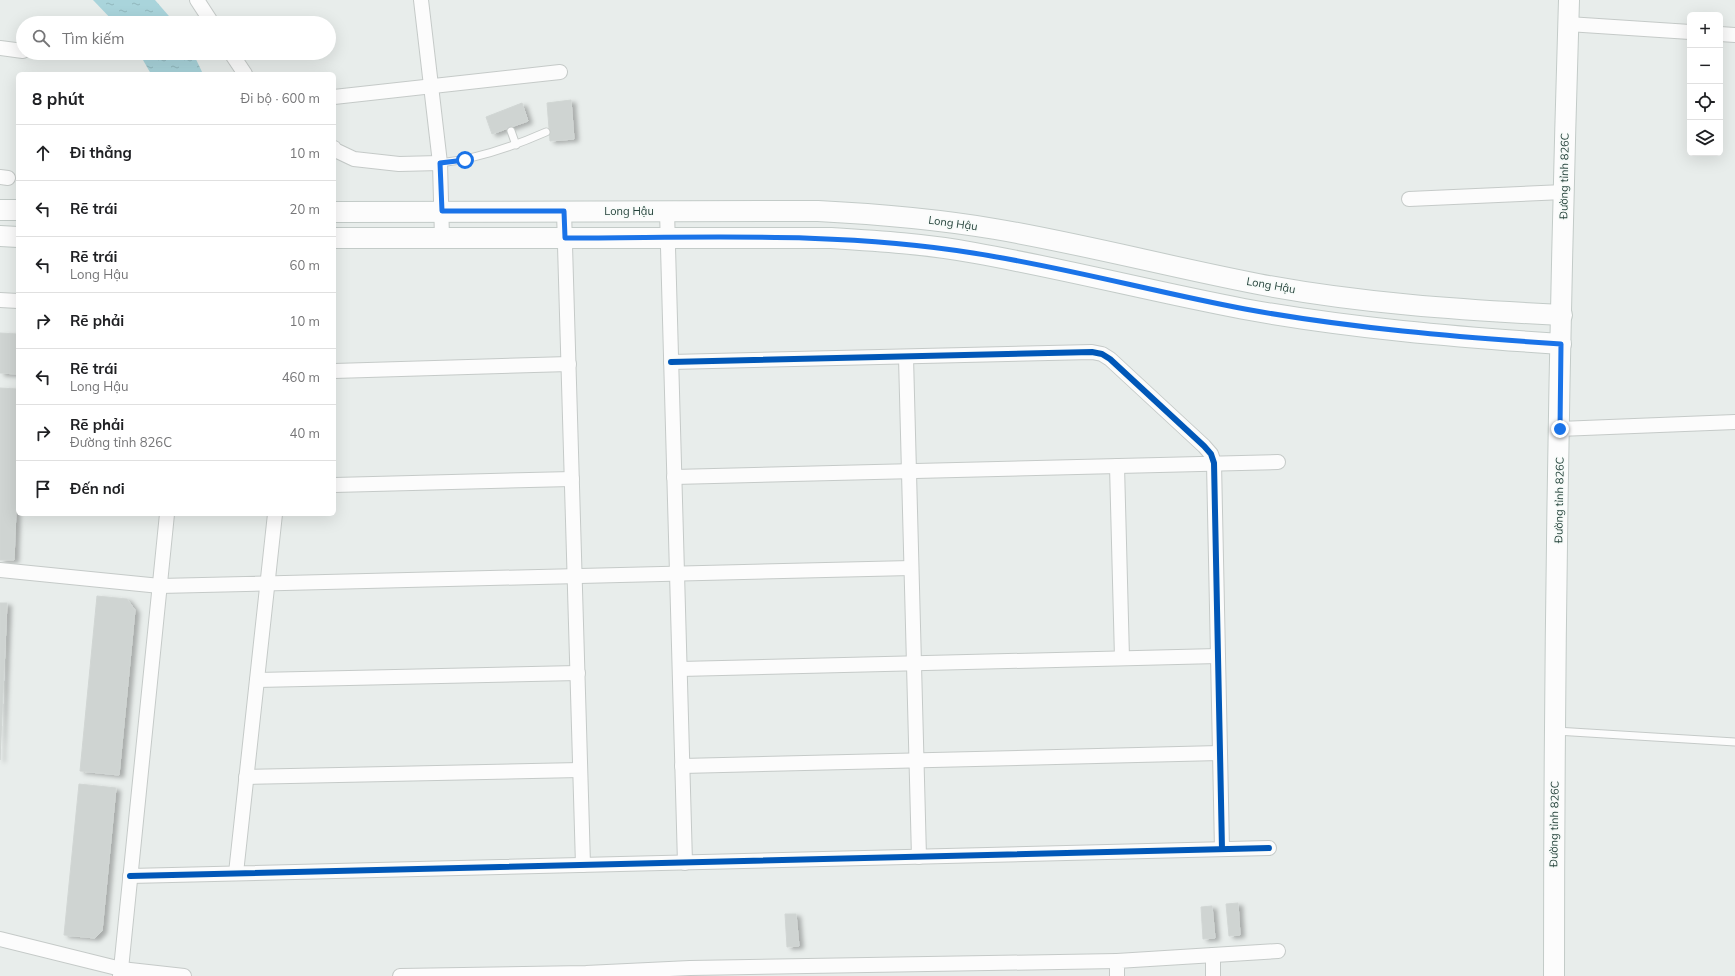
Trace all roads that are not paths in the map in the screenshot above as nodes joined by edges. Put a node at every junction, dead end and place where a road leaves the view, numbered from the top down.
1 (197, 0) edge
2 (421, 0) edge
3 (1569, 0) edge
4 (207, 16) edge
5 (1568, 24) junction
6 (1687, 32) edge
7 (1723, 34) edge
8 (1735, 34) edge
9 (0, 48) edge
10 (16, 50) edge
11 (236, 60) edge
12 (244, 72) edge
13 (560, 72) dead end
14 (431, 85) junction
15 (336, 97) edge
16 (511, 131) dead end
17 (546, 132) dead end
18 (516, 145) junction
19 (336, 151) edge
20 (440, 163) junction
21 (1564, 192) junction
22 (1409, 199) dead end
23 (0, 210) edge
24 (16, 210) edge
25 (442, 211) junction
26 (564, 211) junction
27 (667, 211) junction
28 (336, 212) edge
29 (0, 236) edge
30 (16, 237) edge
31 (336, 238) edge
32 (442, 238) junction
33 (565, 238) junction
34 (668, 238) junction
35 (0, 300) edge
36 (16, 301) edge
37 (1562, 315) junction
38 (1561, 344) junction
39 (906, 357) junction
40 (671, 362) junction
41 (569, 364) junction
42 (336, 371) edge
43 (1735, 422) edge
44 (1560, 429) junction
45 (1278, 462) dead end
46 (1214, 463) junction
47 (1117, 466) junction
48 (909, 471) junction
49 (674, 477) junction
50 (572, 479) junction
51 (336, 485) edge
52 (167, 516) edge
53 (275, 516) edge
54 (911, 568) junction
55 (5, 570) edge
56 (677, 573) junction
57 (575, 576) junction
58 (267, 583) junction
59 (160, 586) junction
60 (1218, 656) junction
61 (1122, 658) junction
62 (914, 664) junction
63 (680, 669) junction
64 (578, 673) junction
65 (257, 680) junction
66 (1555, 731) junction
67 (1735, 742) edge
68 (1220, 753) junction
69 (916, 761) junction
70 (682, 766) junction
71 (580, 770) junction
72 (246, 777) junction
73 (1269, 848) dead end
74 (1222, 850) junction
75 (919, 857) junction
76 (685, 863) junction
77 (583, 865) junction
78 (236, 873) junction
79 (130, 876) junction
80 (0, 939) edge
81 (1278, 951) dead end
82 (1213, 955) junction
83 (1117, 961) junction
84 (690, 972) edge
85 (121, 973) edge
86 (586, 974) edge
87 (184, 976) edge
88 (400, 976) edge
89 (1117, 976) edge
90 (1213, 976) edge
91 (1554, 976) edge

1 - 4 street
2 - 14 street
3 - 5 main road, Đường tỉnh 826C
5 - 6 street
5 - 21 main road, Đường tỉnh 826C
7 - 8 street
9 - 10 street
11 - 12 street
13 - 14 street
14 - 15 street
14 - 20 street
16 - 18 lane
17 - 18 lane
18 - 20 lane
19 - 20 street
20 - 25 street
21 - 22 street
21 - 37 main road, Đường tỉnh 826C
23 - 24 main road
25 - 26 main road, Long Hậu
25 - 28 main road, Long Hậu
25 - 32 street
26 - 27 main road, Long Hậu
26 - 33 street
27 - 34 street
27 - 37 main road, Long Hậu
29 - 30 main road
31 - 32 main road
32 - 33 main road
33 - 34 main road
33 - 41 street
34 - 38 main road
34 - 40 street
35 - 36 street
37 - 38 main road, Đường tỉnh 826C
38 - 44 main road, Đường tỉnh 826C
39 - 40 street
39 - 46 street
39 - 48 street
40 - 49 street
41 - 42 street
41 - 50 street
43 - 44 street
44 - 66 main road, Đường tỉnh 826C
45 - 46 street
46 - 47 street
46 - 60 street
47 - 48 street
47 - 61 street
48 - 49 street
48 - 54 street
49 - 56 street
50 - 51 street
50 - 57 street
52 - 59 street
53 - 58 street
54 - 56 street
54 - 62 street
55 - 59 street
56 - 57 street
56 - 63 street
57 - 58 street
57 - 64 street
58 - 59 street
58 - 65 street
59 - 79 street
60 - 61 street
60 - 68 street
61 - 62 street
62 - 63 street
62 - 69 street
63 - 70 street
64 - 65 street
64 - 71 street
65 - 72 street
66 - 67 lane
66 - 91 main road, Đường tỉnh 826C
68 - 69 street
68 - 74 street
69 - 70 street
69 - 75 street
70 - 76 street
71 - 72 street
71 - 77 street
72 - 78 street
73 - 74 street
74 - 75 street
75 - 76 street
76 - 77 street
77 - 78 street
78 - 79 street
79 - 85 street
80 - 85 street
81 - 82 street
82 - 83 street
82 - 90 street
83 - 84 street
83 - 89 street
84 - 86 street
85 - 87 street
86 - 88 street

